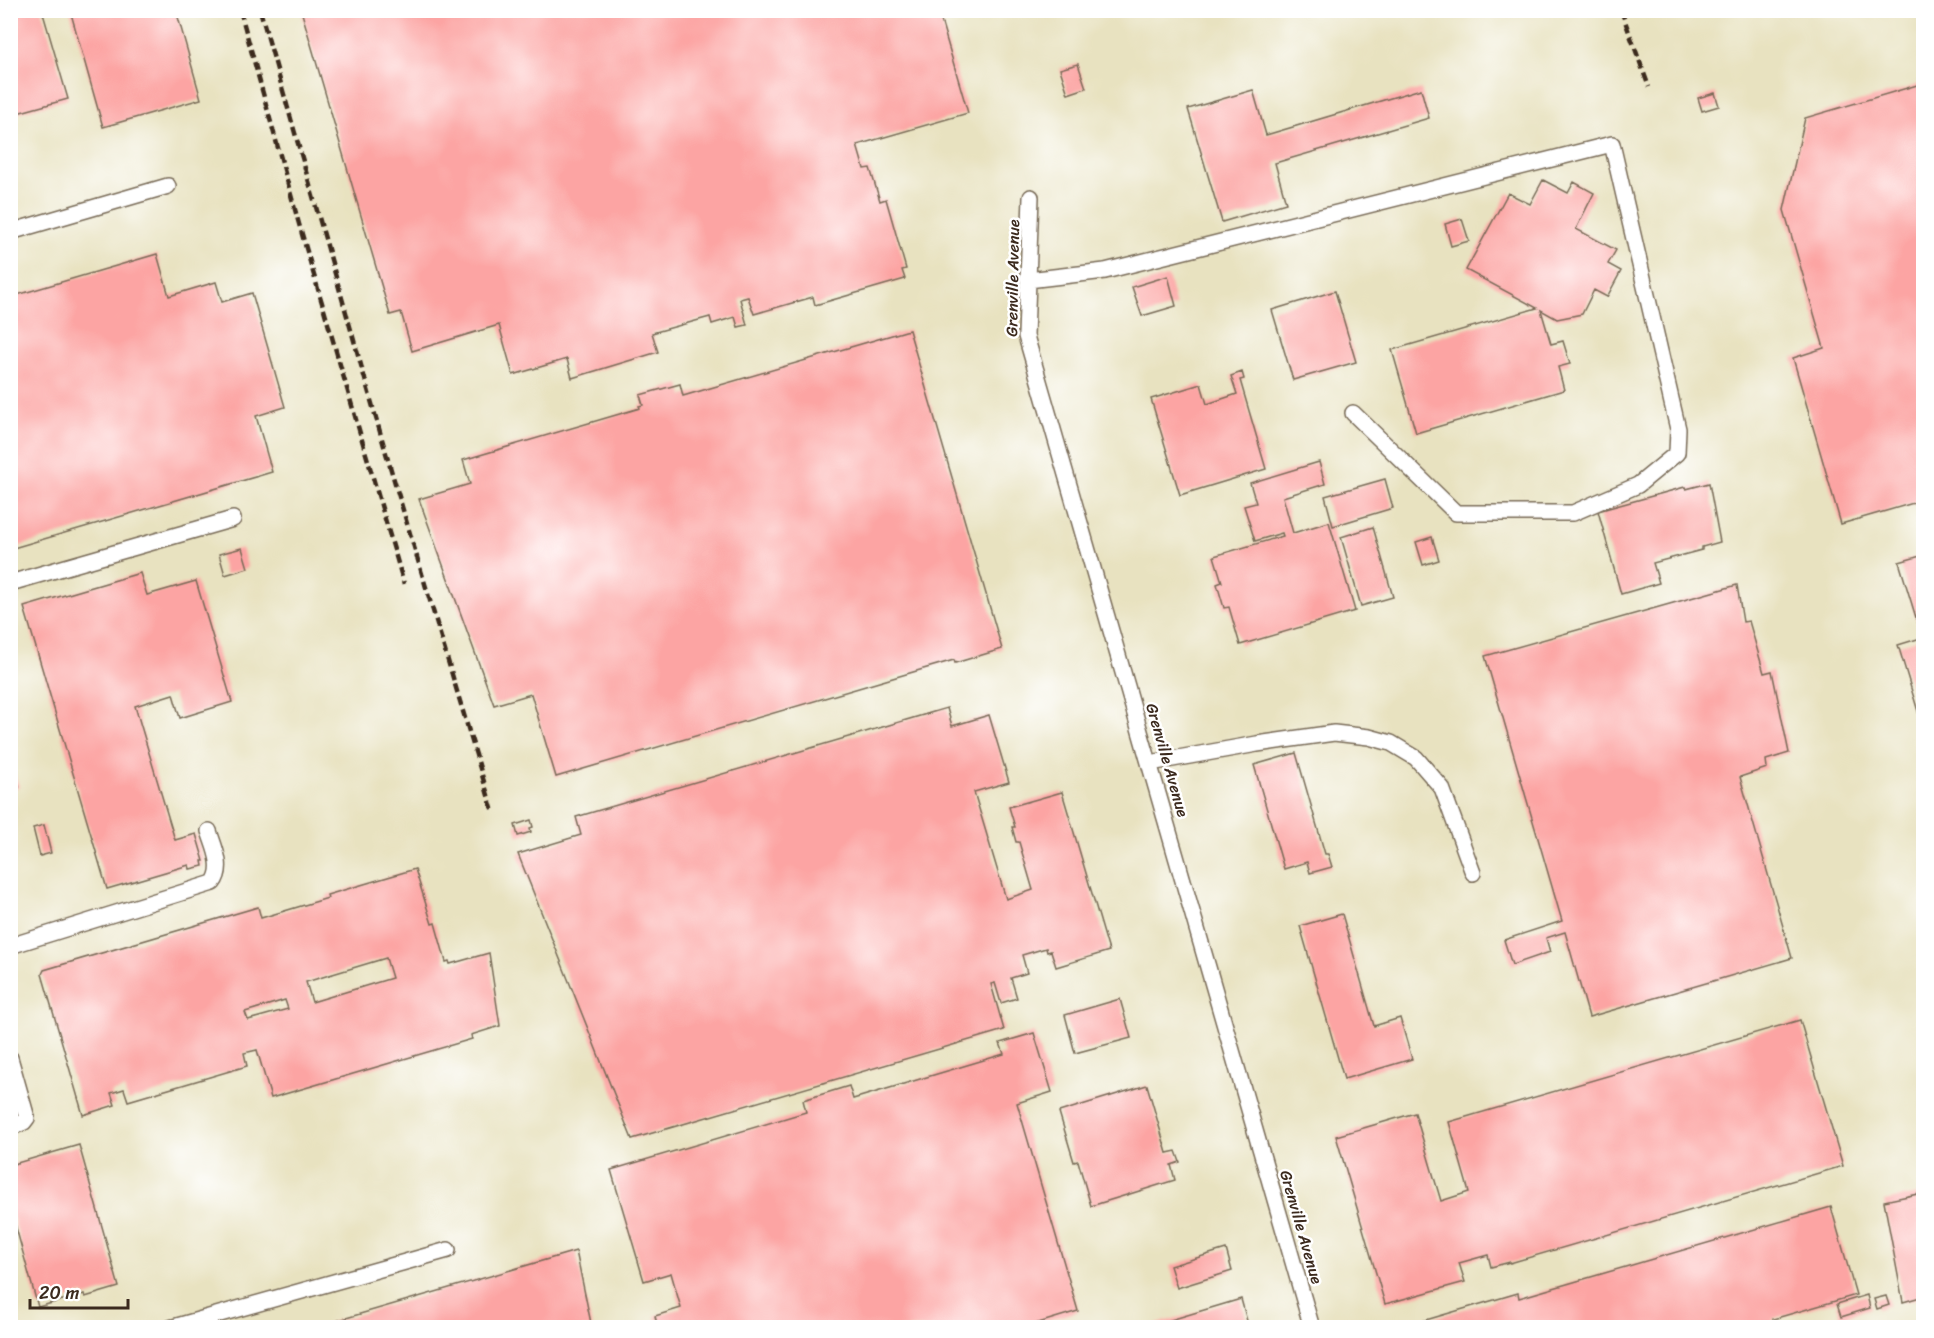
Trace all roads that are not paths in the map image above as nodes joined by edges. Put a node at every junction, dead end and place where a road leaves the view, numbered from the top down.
1 (168, 186) dead end
2 (1031, 197) dead end
3 (10, 232) edge
4 (1028, 280) junction
5 (1353, 413) dead end
6 (233, 519) dead end
7 (10, 583) edge
8 (1150, 763) junction
9 (209, 831) dead end
10 (1473, 873) dead end
11 (10, 946) edge
12 (10, 1059) edge
13 (10, 1128) edge
14 (448, 1250) dead end
15 (170, 1328) edge
16 (1312, 1328) edge

1 - 3 lane
2 - 4 lane, Grenville Avenue
4 - 5 lane
4 - 8 lane, Grenville Avenue
6 - 7 lane
8 - 10 lane
8 - 16 lane, Grenville Avenue
9 - 11 lane
12 - 13 lane
14 - 15 lane

